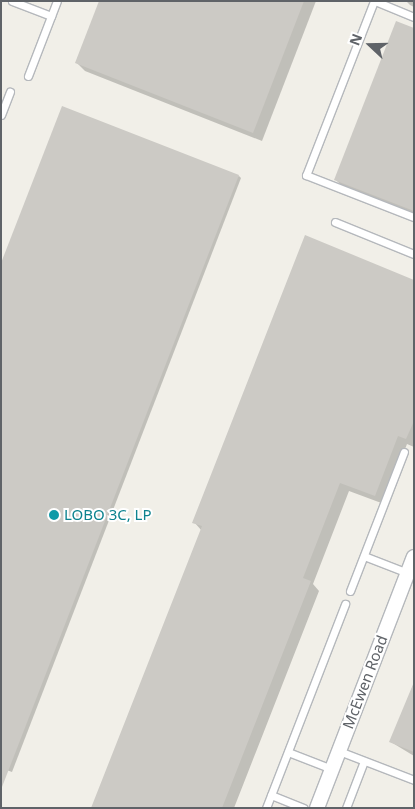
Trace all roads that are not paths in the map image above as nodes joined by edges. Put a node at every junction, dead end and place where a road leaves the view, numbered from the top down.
1 (12, 1) edge
2 (56, 1) edge
3 (374, 1) edge
4 (51, 16) junction
5 (414, 17) edge
6 (28, 76) dead end
7 (10, 92) dead end
8 (1, 116) edge
9 (414, 217) edge
10 (335, 222) dead end
11 (414, 254) edge
12 (404, 452) dead end
13 (364, 556) junction
14 (414, 557) edge
15 (408, 573) junction
16 (350, 591) dead end
17 (345, 604) dead end
18 (339, 751) junction
19 (288, 752) junction
20 (364, 761) junction
21 (332, 769) junction
22 (414, 780) edge
23 (271, 795) junction
24 (266, 808) edge
25 (303, 808) edge
26 (317, 808) edge
27 (346, 808) edge

1 - 4 lane
2 - 4 lane
3 - 5 lane
3 - 9 lane
4 - 6 lane
7 - 8 lane
10 - 11 lane
12 - 13 lane
13 - 15 lane
13 - 16 lane
14 - 15 street, McEwen Road
15 - 18 street, McEwen Road
17 - 19 lane
18 - 20 lane
18 - 21 street, McEwen Road
19 - 21 lane
19 - 23 lane
20 - 22 lane
20 - 27 lane
21 - 26 street, McEwen Road
23 - 24 lane
23 - 25 lane

